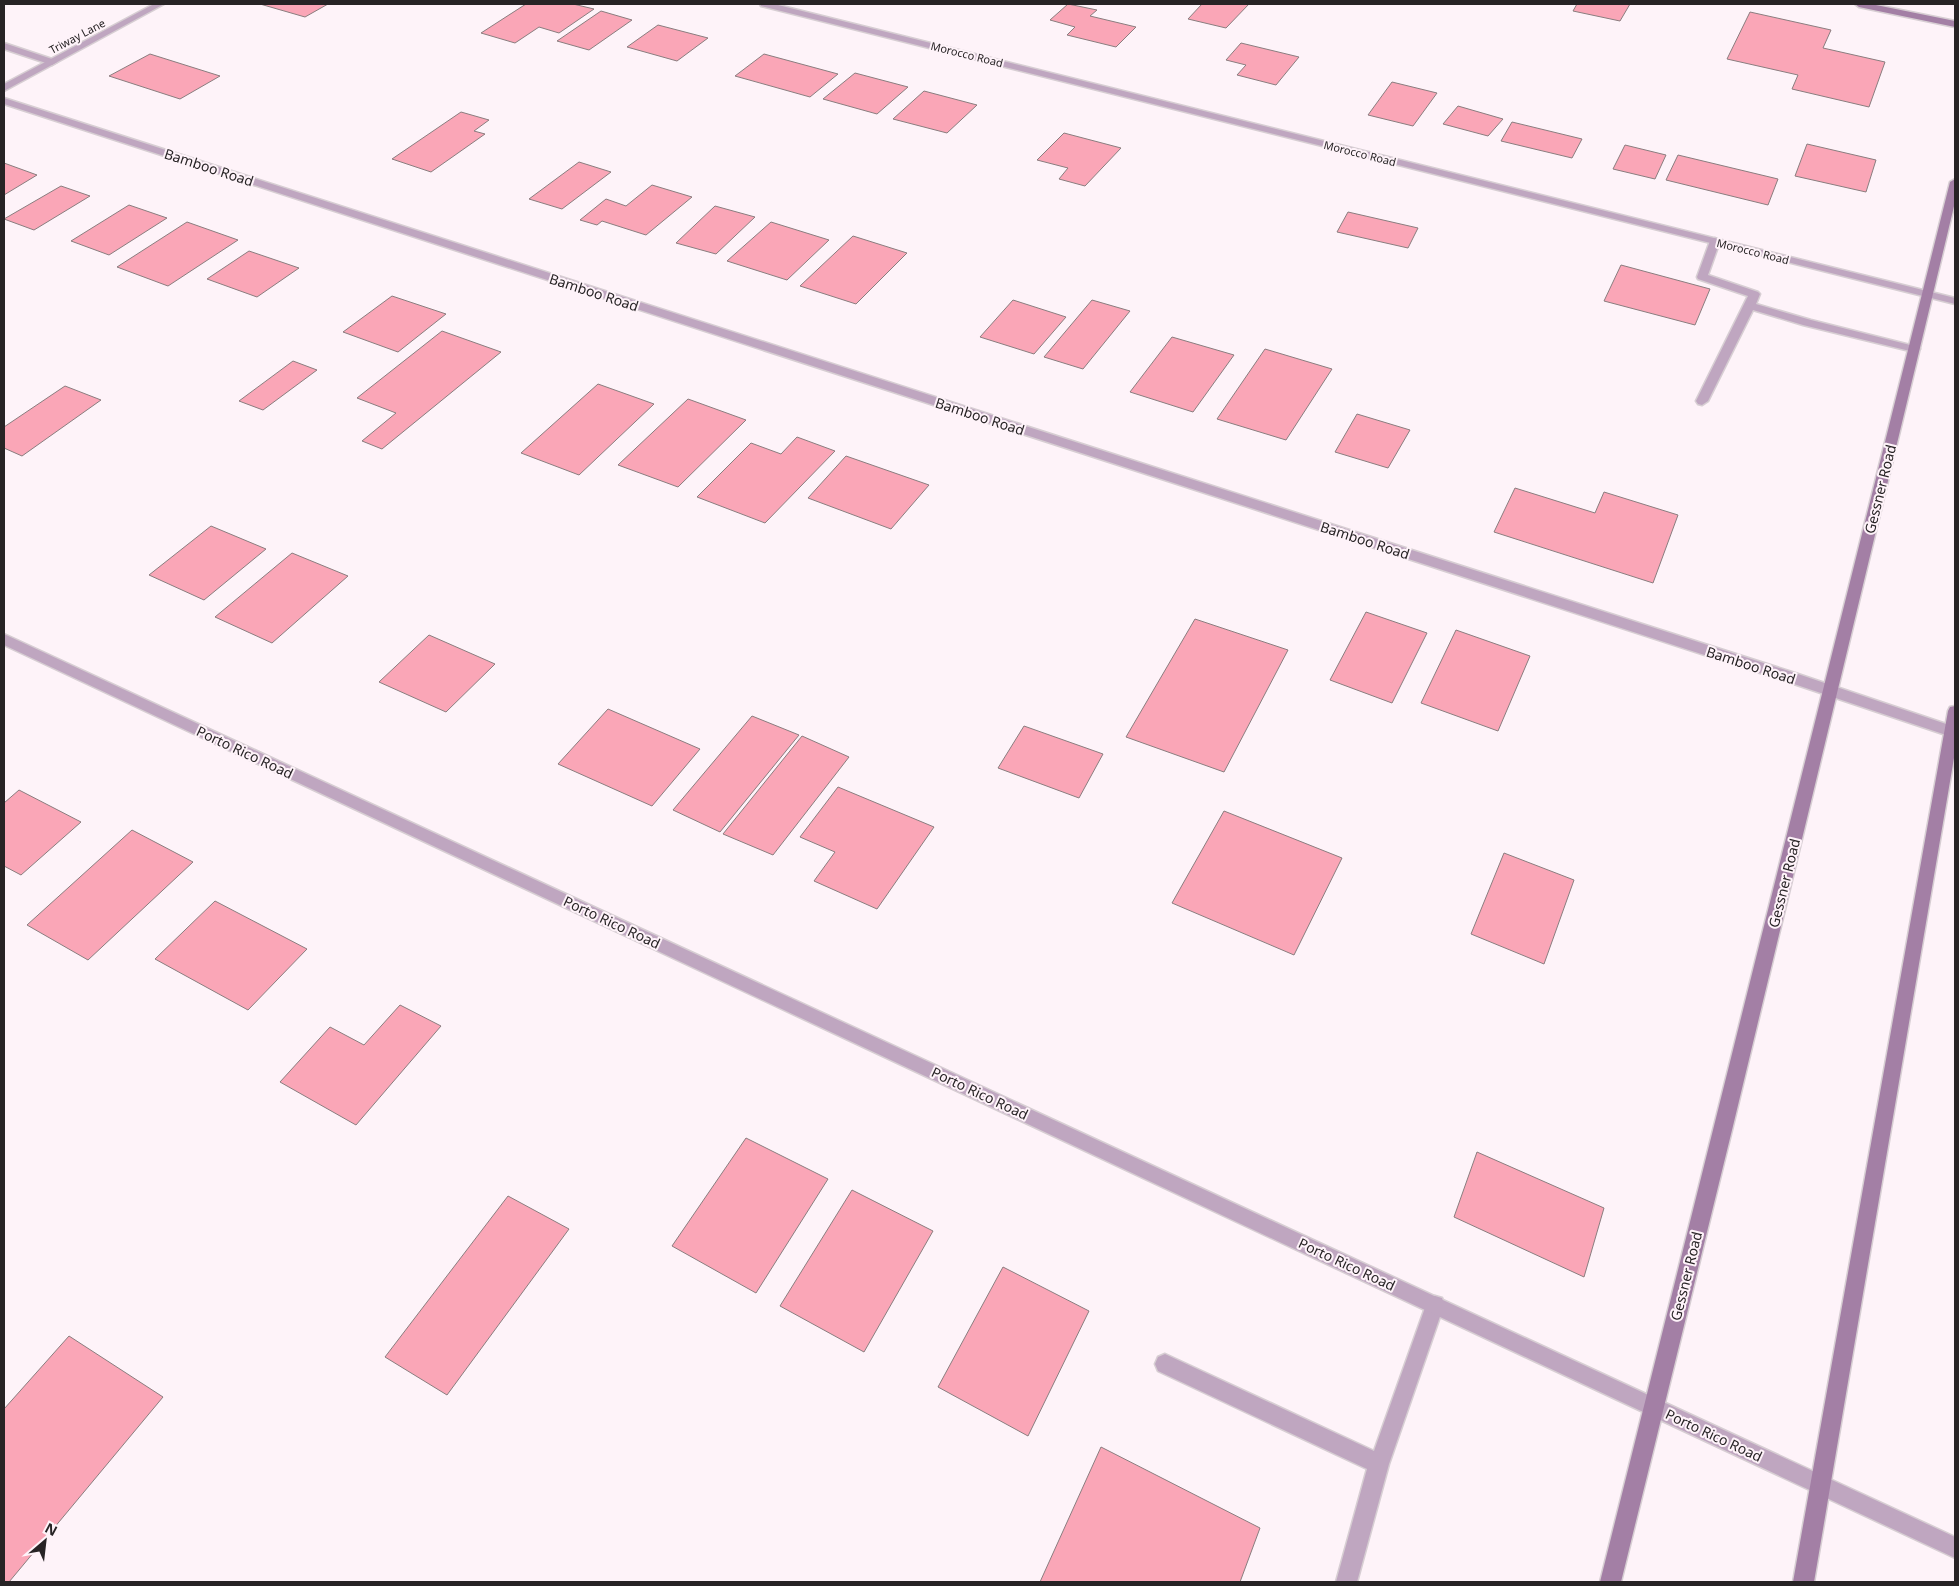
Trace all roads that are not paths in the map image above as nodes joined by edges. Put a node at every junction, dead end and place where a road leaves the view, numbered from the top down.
1 (160, 4) edge
2 (764, 4) edge
3 (1858, 4) edge
4 (1955, 24) edge
5 (4, 46) edge
6 (52, 62) junction
7 (4, 88) edge
8 (4, 101) edge
9 (1955, 182) edge
10 (1715, 241) junction
11 (1928, 294) junction
12 (1955, 301) edge
13 (1750, 306) junction
14 (1914, 349) junction
15 (1702, 401) dead end
16 (4, 640) edge
17 (1830, 692) junction
18 (1955, 710) edge
19 (1953, 732) edge
20 (1435, 1305) junction
21 (1165, 1364) dead end
22 (1653, 1406) junction
23 (1379, 1464) junction
24 (1820, 1485) junction
25 (1955, 1548) edge
26 (1346, 1582) edge
27 (1610, 1582) edge
28 (1803, 1582) edge

1 - 6 street, Triway Lane
2 - 10 street, Morocco Road
3 - 4 main road
5 - 6 street
6 - 7 street, Triway Lane
8 - 17 street, Bamboo Road
9 - 11 main road, Gessner Road
10 - 11 street, Morocco Road
10 - 13 street
11 - 12 street, Morocco Road
11 - 14 main road, Gessner Road
13 - 14 street
13 - 15 street
14 - 17 main road, Gessner Road
16 - 20 street, Porto Rico Road
17 - 19 street, Bamboo Road
17 - 22 main road, Gessner Road
18 - 19 main road
19 - 24 main road
20 - 22 street, Porto Rico Road
20 - 23 street
21 - 23 street
22 - 24 street, Porto Rico Road
22 - 27 main road, Gessner Road
23 - 26 street
24 - 25 street, Porto Rico Road
24 - 28 main road

